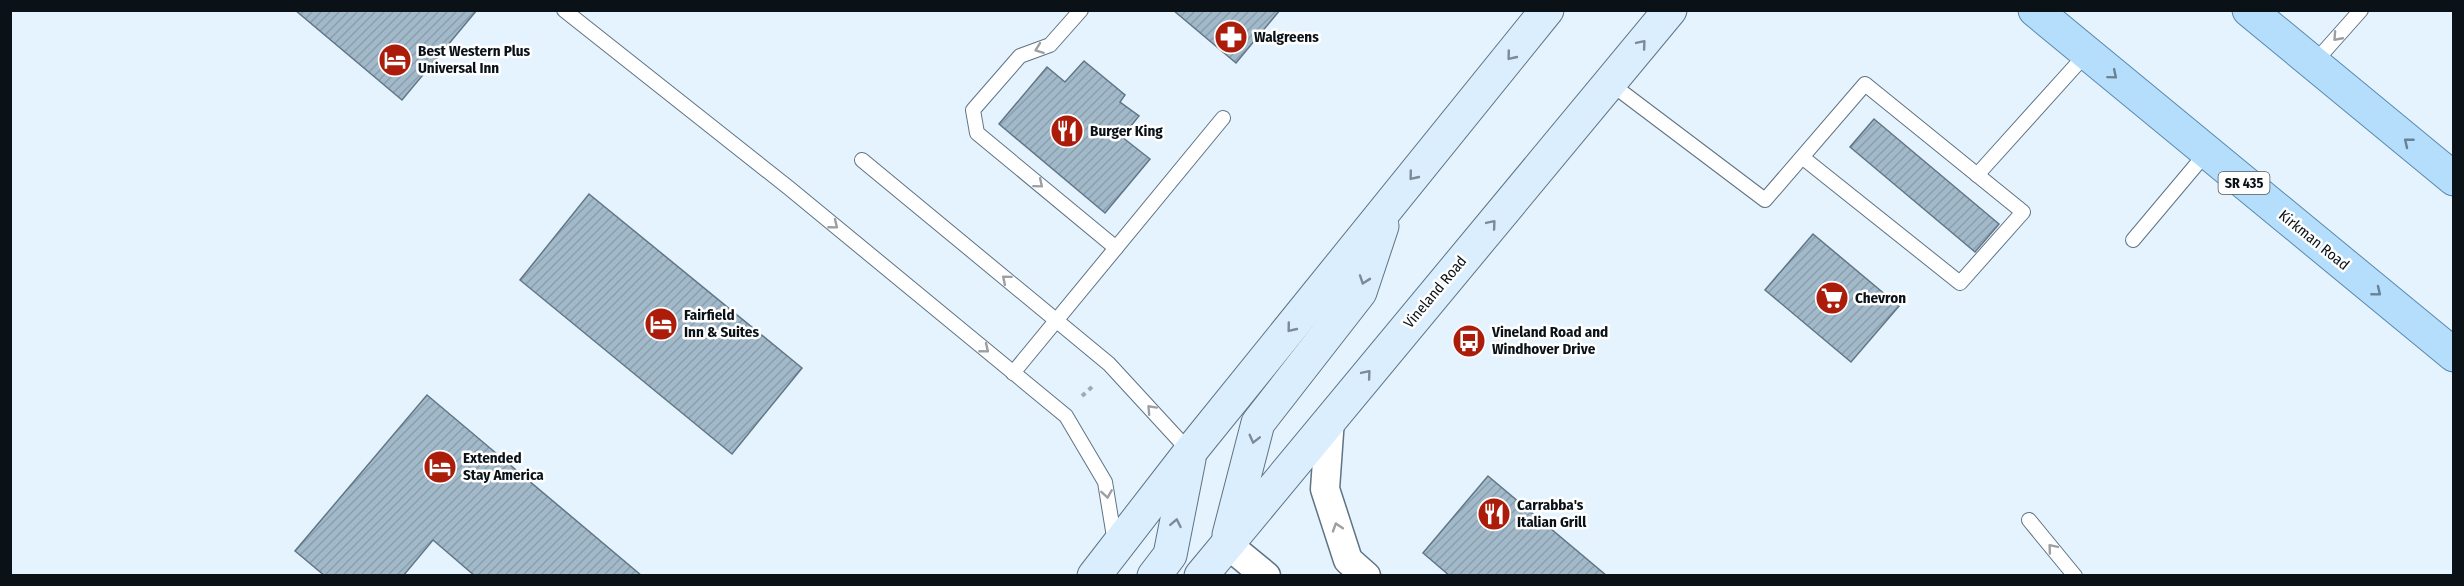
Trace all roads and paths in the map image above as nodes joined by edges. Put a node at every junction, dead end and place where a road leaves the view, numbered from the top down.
1 (564, 10) edge
2 (1081, 10) edge
3 (1548, 10) edge
4 (1670, 10) edge
5 (2035, 10) edge
6 (2249, 10) edge
7 (2361, 10) edge
8 (2087, 53) junction
9 (2313, 64) junction
10 (1610, 83) junction
11 (1223, 118) dead end
12 (2207, 152) junction
13 (1802, 157) junction
14 (862, 160) dead end
15 (1977, 175) junction
16 (2454, 179) edge
17 (1390, 205) junction
18 (2133, 240) dead end
19 (1116, 248) junction
20 (1057, 321) junction
21 (2454, 355) edge
22 (1013, 373) junction
23 (1097, 382) dead end
24 (1080, 399) dead end
25 (1330, 419) junction
26 (1191, 452) junction
27 (2029, 520) dead end
28 (1227, 544) junction
29 (1116, 548) junction
30 (1094, 576) edge
31 (1154, 576) edge
32 (1201, 576) edge
33 (1266, 576) edge
34 (1366, 576) edge
35 (2075, 576) edge

1 -> 22 lane
2 -> 19 lane
3 -> 17 street
10 -> 4 street, Vineland Road
5 - 8 main road, Kirkman Road / SR 435
6 - 9 main road
7 -> 9 lane
8 -> 12 main road, Kirkman Road / SR 435
8 - 15 lane
16 -> 9 main road
10 - 13 lane
25 -> 10 street, Vineland Road
11 - 19 lane
12 - 18 lane
12 -> 21 main road, Kirkman Road / SR 435
13 - 15 lane
13 - 15 lane
20 -> 14 lane
17 -> 26 street
17 -> 28 street
19 - 20 lane
20 - 22 lane
26 -> 20 lane
22 -> 29 lane
23 - 24 path
25 - 28 street, Vineland Road
34 -> 25 street
26 - 29 street
31 -> 26 street
35 -> 27 lane
28 - 32 street, Vineland Road
28 - 33 street
29 - 30 street

